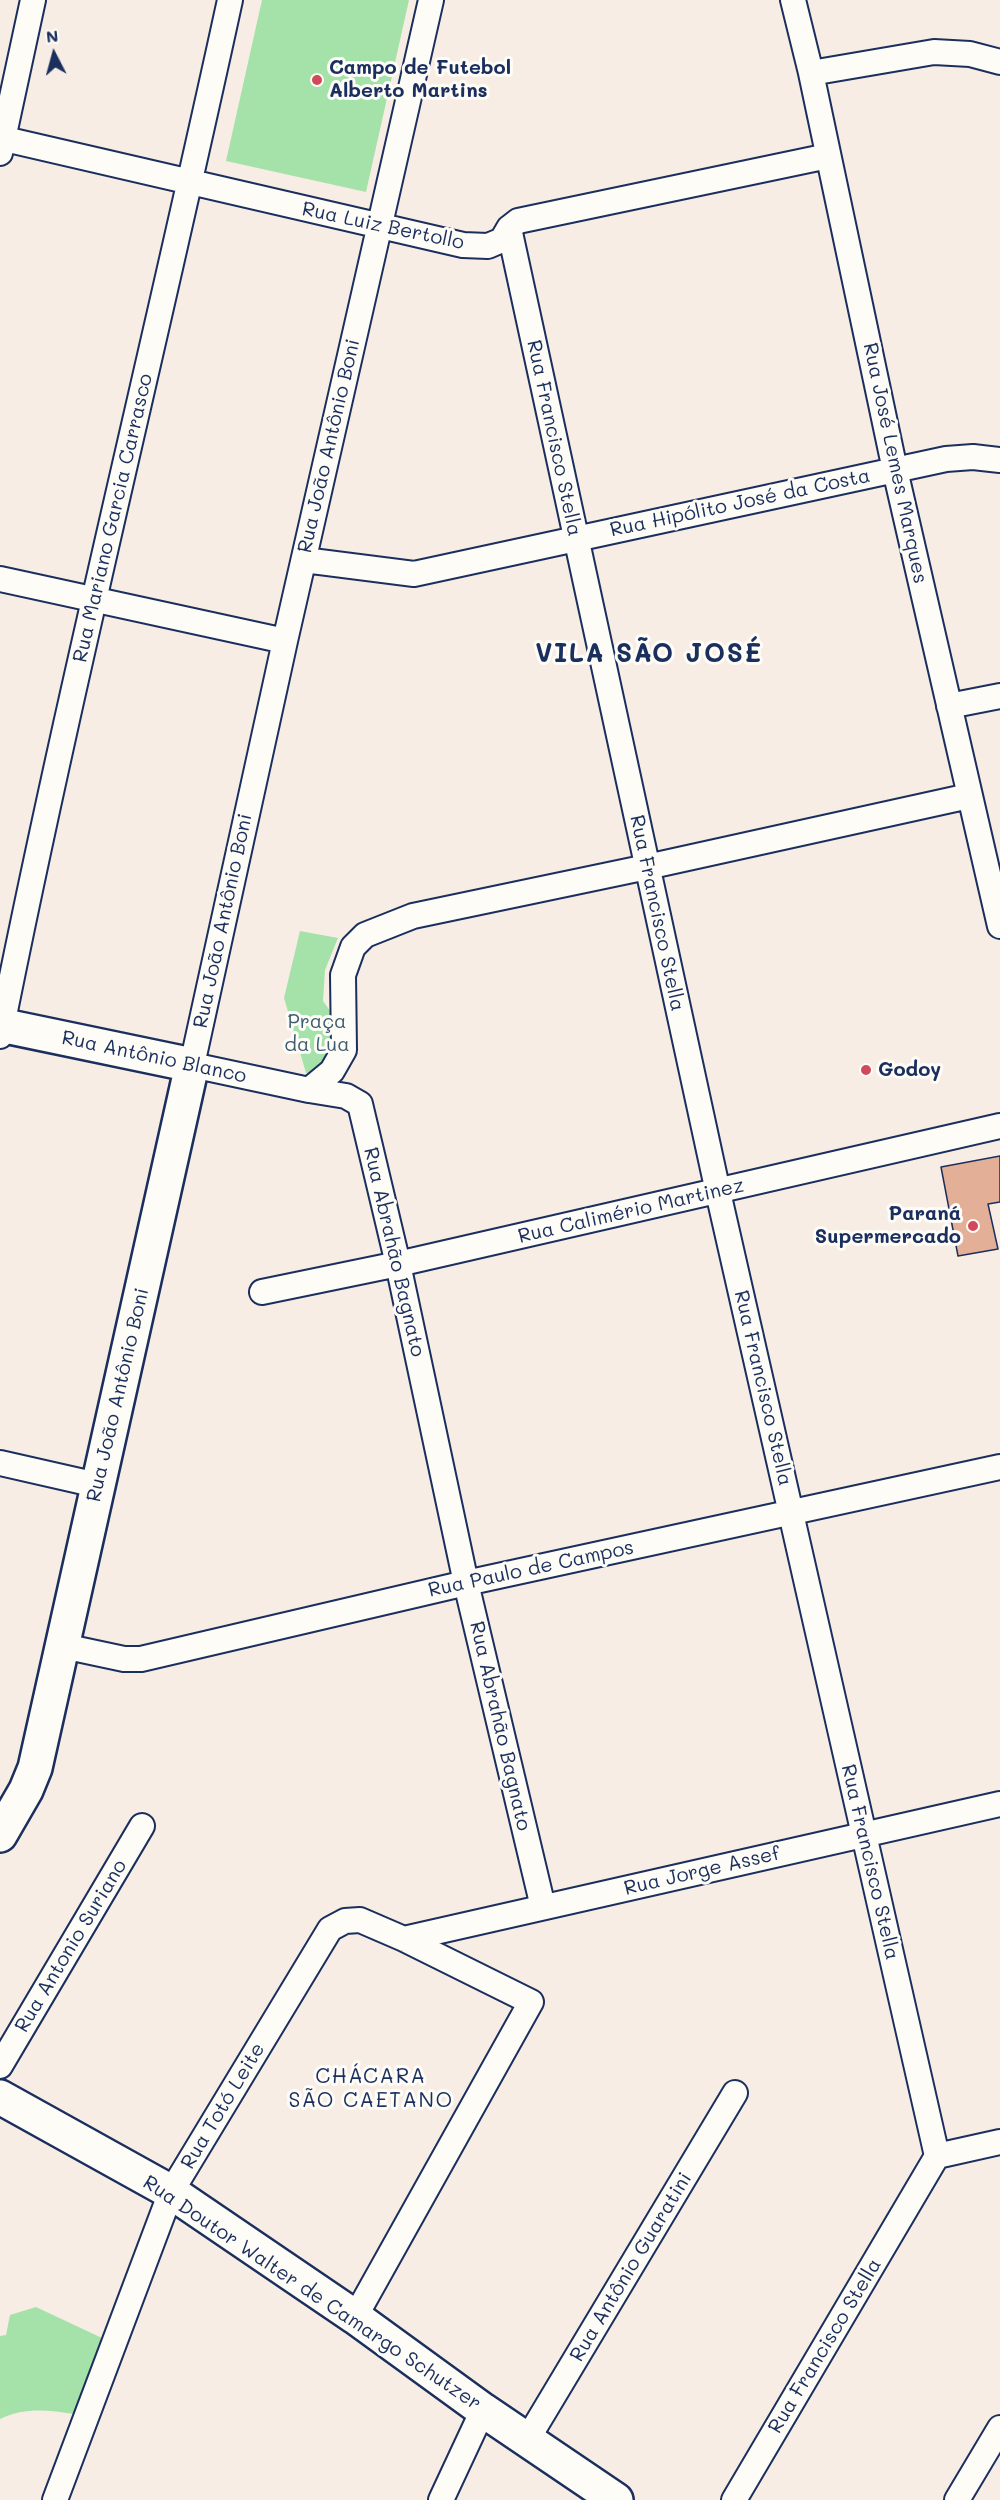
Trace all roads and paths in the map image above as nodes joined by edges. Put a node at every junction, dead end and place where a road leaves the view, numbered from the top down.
1 (33, 0) edge
2 (230, 0) edge
3 (431, 0) edge
4 (793, 0) edge
5 (1000, 62) edge
6 (811, 72) junction
7 (1, 143) edge
8 (828, 156) junction
9 (190, 182) junction
10 (379, 226) junction
11 (509, 228) junction
12 (1000, 460) edge
13 (896, 470) junction
14 (575, 538) junction
15 (304, 560) junction
16 (0, 579) edge
17 (94, 599) junction
18 (285, 641) junction
19 (1000, 696) edge
20 (949, 706) junction
21 (969, 796) junction
22 (647, 867) junction
23 (1000, 926) edge
24 (1, 1029) edge
25 (192, 1065) junction
26 (309, 1090) junction
27 (1000, 1126) edge
28 (718, 1192) junction
29 (398, 1264) junction
30 (262, 1292) dead end
31 (0, 1463) edge
32 (1000, 1467) edge
33 (97, 1485) junction
34 (791, 1512) junction
35 (466, 1583) junction
36 (63, 1646) junction
37 (1000, 1804) edge
38 (142, 1826) dead end
39 (863, 1834) junction
40 (0, 1835) edge
41 (543, 1907) junction
42 (404, 1939) junction
43 (0, 2066) edge
44 (735, 2093) dead end
45 (0, 2097) edge
46 (1000, 2142) edge
47 (937, 2156) junction
48 (171, 2192) junction
49 (355, 2317) junction
50 (483, 2410) junction
51 (1000, 2428) edge
52 (527, 2440) junction
53 (55, 2500) edge
54 (441, 2500) edge
55 (616, 2500) edge
56 (734, 2500) edge
57 (957, 2500) edge

1 - 7 street
2 - 9 street, Rua Mariano Garcia Carrasco
3 - 10 street, Rua João Antônio Boni
4 - 6 street, Rua José Lemes Marques
5 - 6 street
6 - 8 street, Rua José Lemes Marques
7 - 9 street, Rua Luiz Bertollo
8 - 11 street, Rua Luiz Bertollo
8 - 13 street, Rua José Lemes Marques
9 - 10 street, Rua Luiz Bertollo
9 - 17 street, Rua Mariano Garcia Carrasco
10 - 11 street, Rua Luiz Bertollo
10 - 15 street, Rua João Antônio Boni
11 - 14 street, Rua Francisco Stella
12 - 13 street, Rua Hipólito José da Costa
13 - 14 street, Rua Hipólito José da Costa
13 - 20 street, Rua José Lemes Marques
14 - 15 street, Rua Hipólito José da Costa
14 - 22 street, Rua Francisco Stella
15 - 18 street, Rua João Antônio Boni
16 - 17 street
17 - 18 street
17 - 24 street, Rua Mariano Garcia Carrasco
18 - 25 street, Rua João Antônio Boni
19 - 20 street
20 - 21 street, Rua José Lemes Marques
21 - 22 street
21 - 23 street, Rua José Lemes Marques
22 - 26 street
22 - 28 street, Rua Francisco Stella
24 - 25 street, Rua Antônio Blanco
25 - 26 street, Rua Antônio Blanco
25 - 33 street, Rua João Antônio Boni
26 - 29 street, Rua Abrahão Bagnato
27 - 28 street, Rua Calimério Martinez
28 - 29 street, Rua Calimério Martinez
28 - 34 street, Rua Francisco Stella
29 - 30 street, Rua Calimério Martinez
29 - 35 street, Rua Abrahão Bagnato
31 - 33 street
32 - 34 street, Rua Paulo de Campos
33 - 36 street, Rua João Antônio Boni
34 - 35 street, Rua Paulo de Campos
34 - 39 street, Rua Francisco Stella
35 - 36 street, Rua Paulo de Campos
35 - 41 street, Rua Abrahão Bagnato
36 - 40 street, Rua João Antônio Boni
37 - 39 street, Rua Jorge Assef
38 - 43 street, Rua Antonio Suriano
39 - 41 street, Rua Jorge Assef
39 - 47 street, Rua Francisco Stella
41 - 42 street, Rua Jorge Assef
42 - 48 street, Rua Totó Leite
42 - 49 street, Rua Totó Leite
44 - 52 street, Rua Antônio Guaratini
45 - 48 street, Rua Doutor Walter de Camargo Schutzer
46 - 47 street
47 - 56 street, Rua Francisco Stella
48 - 49 street, Rua Doutor Walter de Camargo Schutzer
48 - 53 street, Rua Totó Leite
49 - 50 street, Rua Doutor Walter de Camargo Schutzer
50 - 52 street, Rua Doutor Walter de Camargo Schutzer
50 - 54 street
51 - 57 street
52 - 55 street, Rua Doutor Walter de Camargo Schutzer

